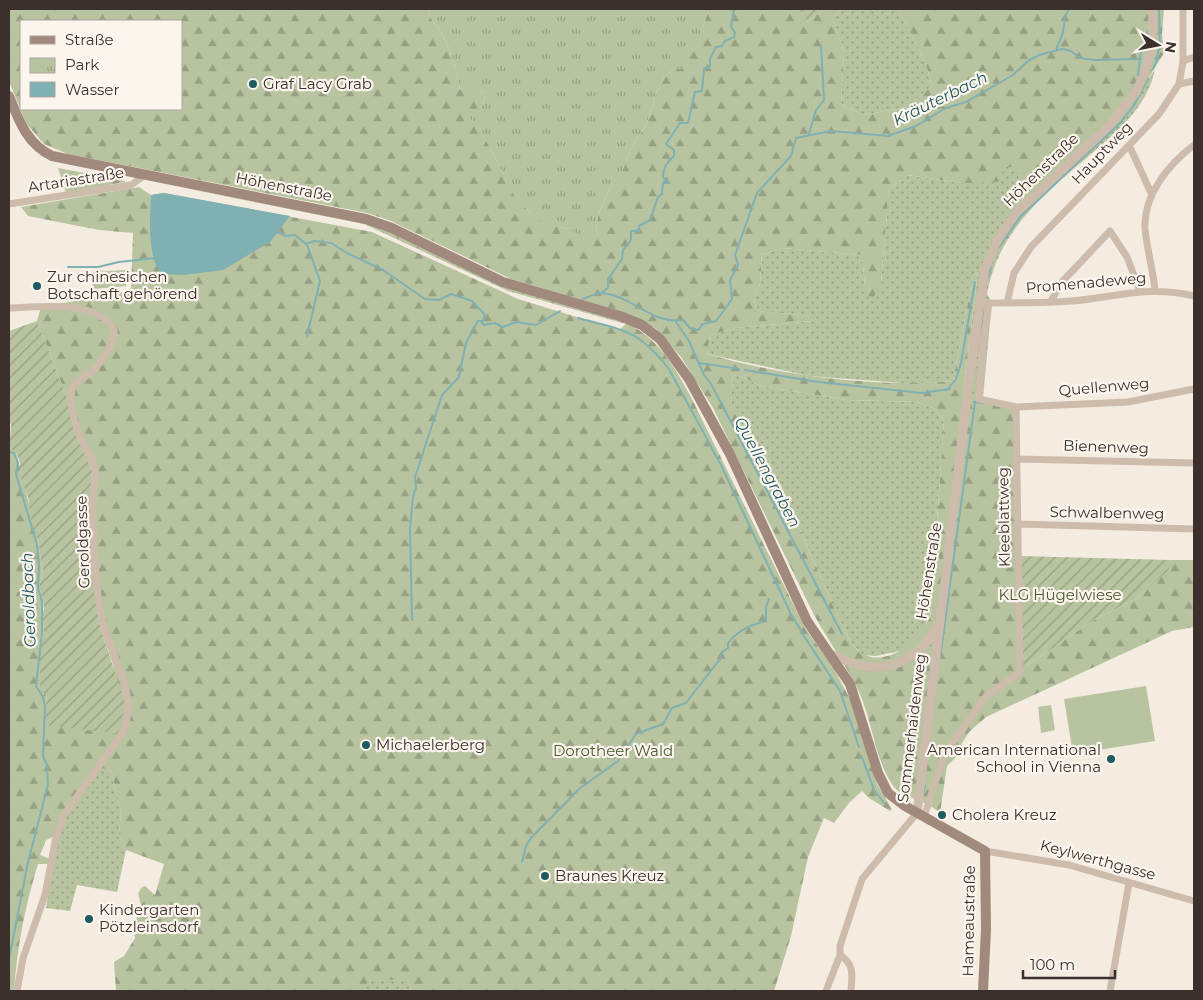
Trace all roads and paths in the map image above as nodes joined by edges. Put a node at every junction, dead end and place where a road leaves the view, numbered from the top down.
1 (1153, 9) edge
2 (1183, 9) edge
3 (1194, 57) edge
4 (1183, 61) junction
5 (1194, 81) edge
6 (1179, 84) junction
7 (9, 96) edge
8 (1194, 145) edge
9 (1129, 146) junction
10 (145, 175) junction
11 (1152, 195) junction
12 (9, 204) edge
13 (1155, 290) junction
14 (1140, 291) junction
15 (1194, 296) edge
16 (1050, 301) junction
17 (979, 303) junction
18 (989, 303) junction
19 (1006, 303) junction
20 (9, 308) edge
21 (1194, 389) edge
22 (1016, 407) junction
23 (1017, 459) junction
24 (1194, 464) edge
25 (1018, 524) junction
26 (1194, 529) edge
27 (939, 623) junction
28 (832, 655) junction
29 (920, 815) junction
30 (985, 851) junction
31 (1129, 884) junction
32 (1194, 901) edge
33 (840, 955) junction
34 (17, 991) edge
35 (826, 991) edge
36 (851, 991) edge
37 (983, 991) edge
38 (1110, 991) edge

1 - 17 street, Höhenstraße
2 - 4 street, Hauptweg
3 - 4 street
4 - 6 street, Hauptweg
5 - 6 street
6 - 9 street, Hauptweg
7 - 10 main road, Höhenstraße
8 - 11 street
9 - 11 street
9 - 19 street, Hauptweg
10 - 12 street, Artariastraße
10 - 28 main road, Höhenstraße
11 - 13 street
13 - 14 street, Promenadeweg
13 - 15 street, Promenadeweg
14 - 16 street, Promenadeweg
14 - 16 street
16 - 19 street, Promenadeweg
17 - 18 street, Promenadeweg
17 - 27 street, Höhenstraße
18 - 19 street, Promenadeweg
18 - 22 street
20 - 34 street, Geroldgasse
21 - 22 street, Quellenweg
22 - 23 street, Kleeblattweg
23 - 24 street, Bienenweg
23 - 25 street, Kleeblattweg
25 - 26 street, Schwalbenweg
25 - 29 street, Kleeblattweg
27 - 28 street, Höhenstraße
27 - 29 street, Sommerhaidenweg
28 - 29 main road, Keylwerthgasse
29 - 30 main road, Keylwerthgasse
29 - 33 street, Sommerhaidenweg
30 - 31 street, Keylwerthgasse
30 - 37 main road, Hameaustraße
31 - 32 street, Keylwerthgasse
31 - 38 street
33 - 35 street, Sommerhaidenweg
33 - 36 street

